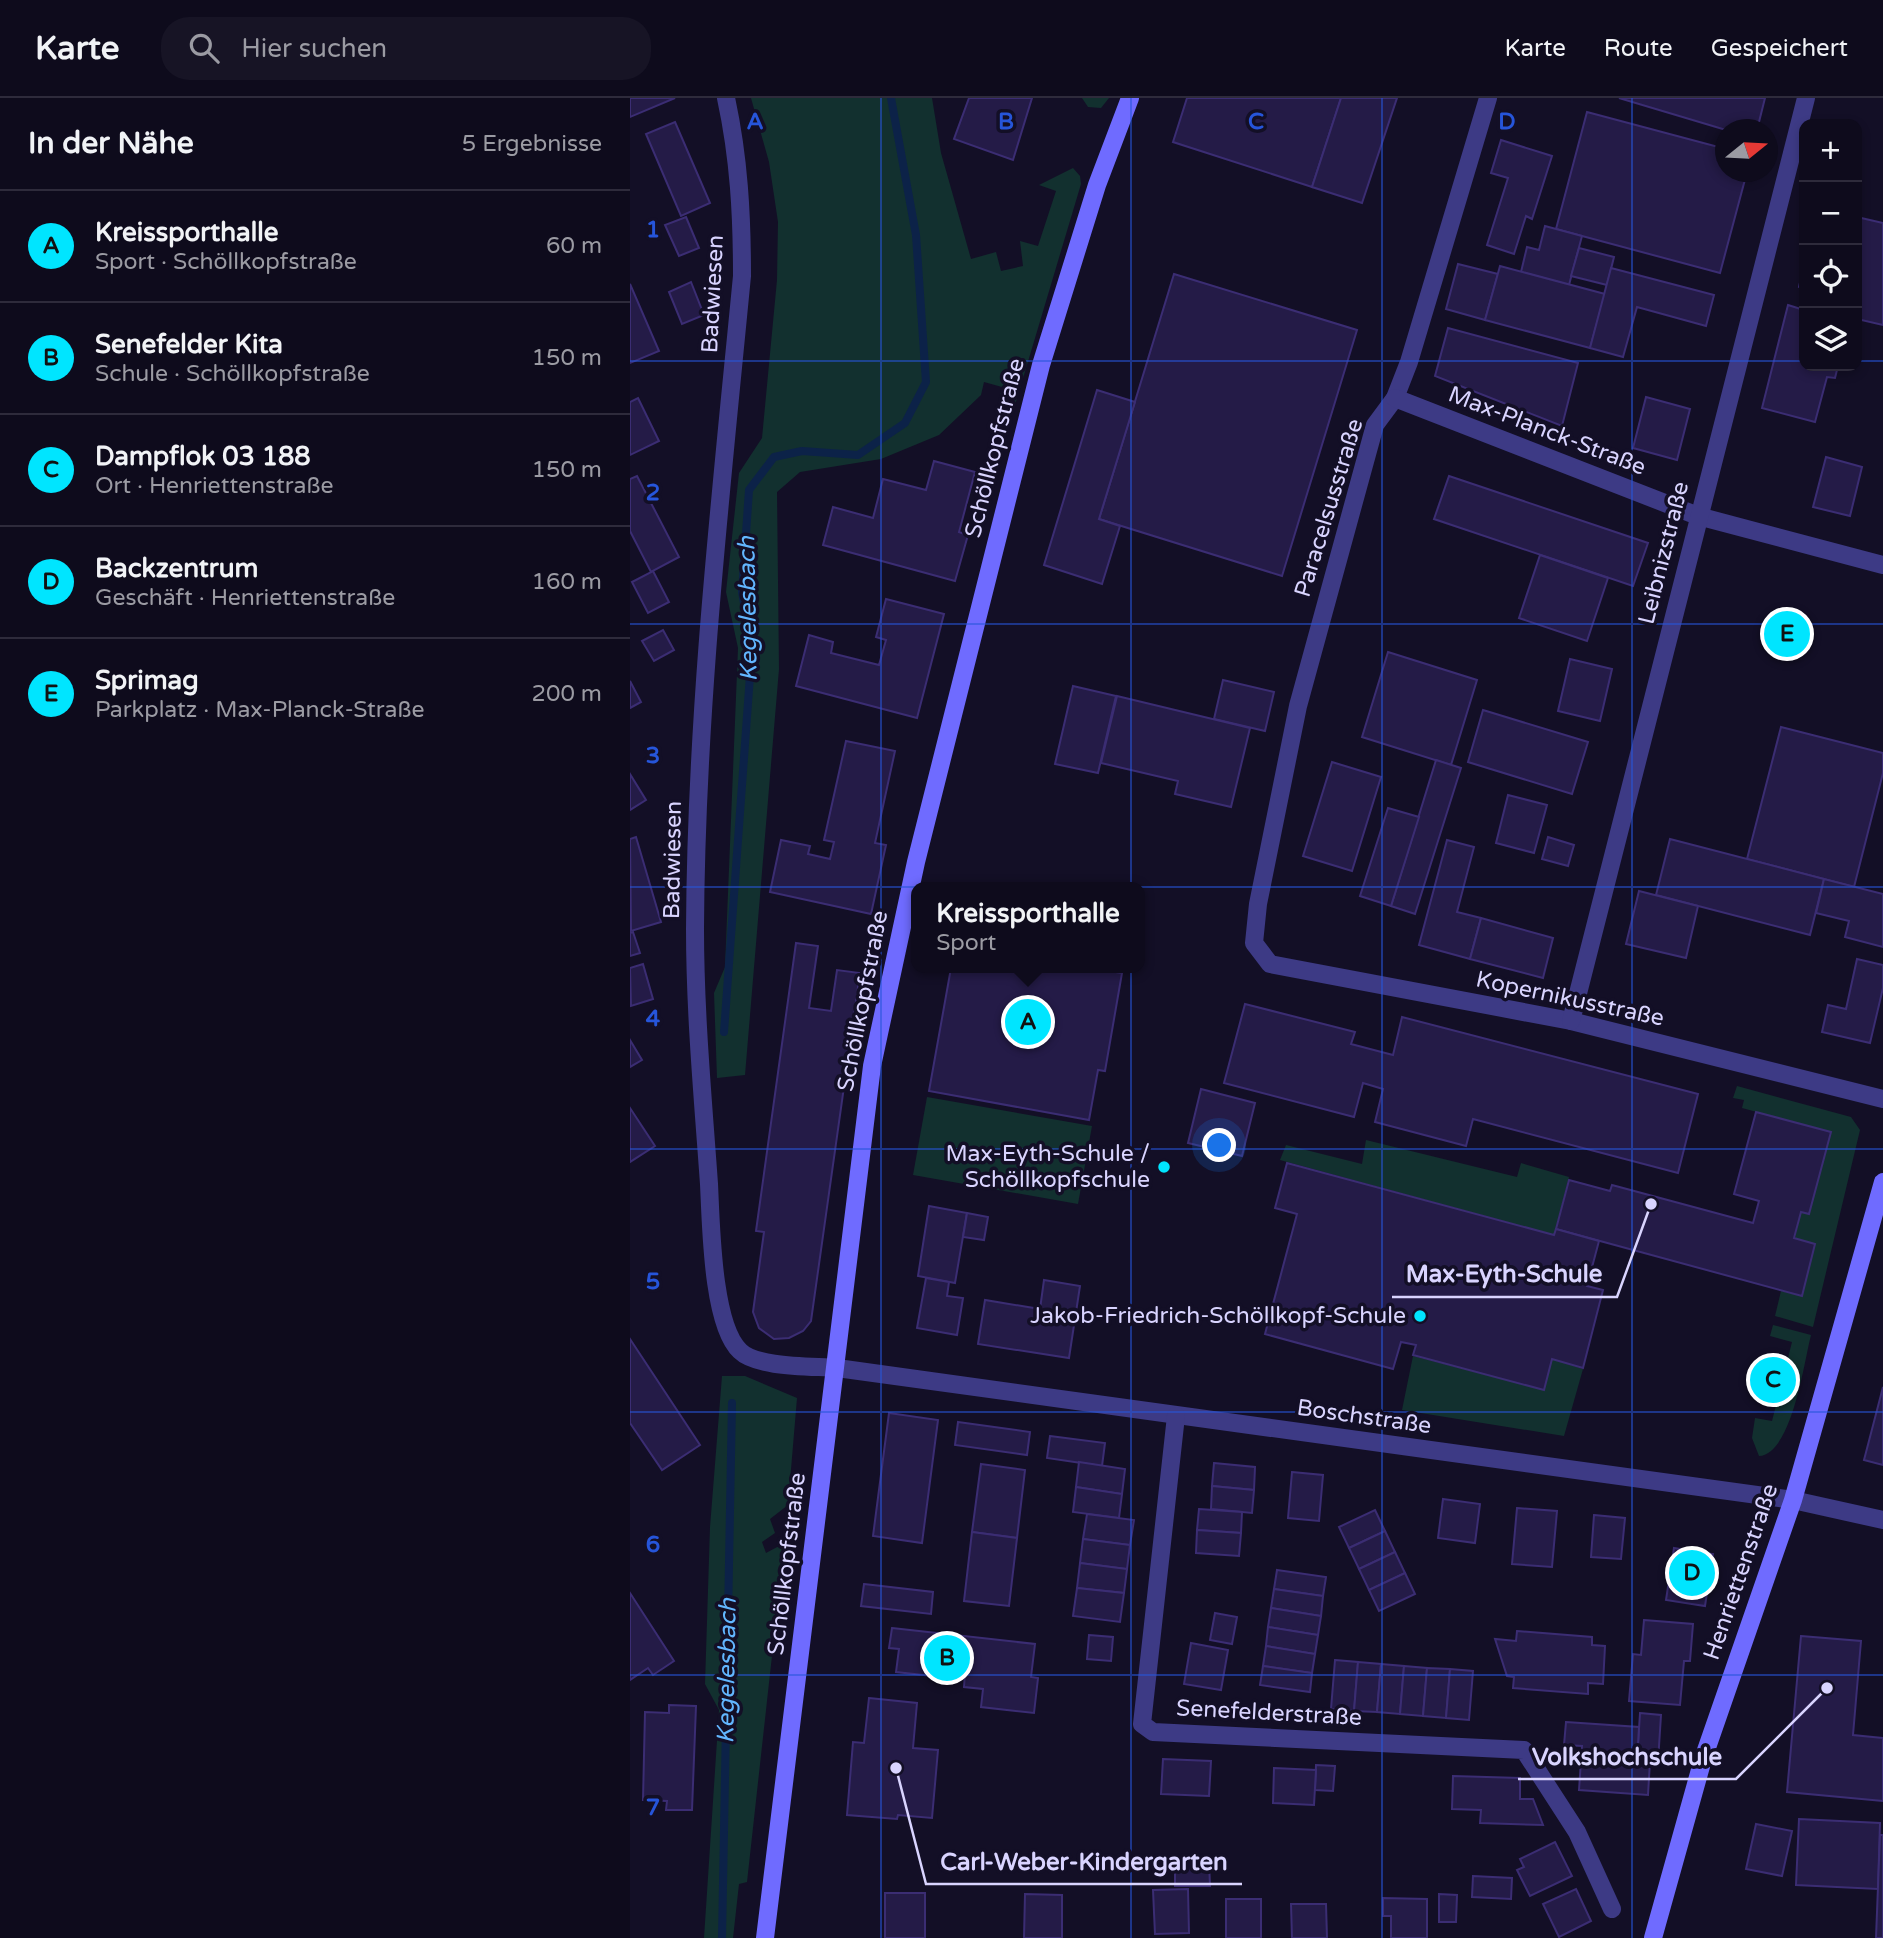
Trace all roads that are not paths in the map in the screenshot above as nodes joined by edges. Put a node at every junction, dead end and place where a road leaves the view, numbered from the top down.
1 (726, 98) edge
2 (1130, 98) edge
3 (1488, 98) edge
4 (1806, 98) edge
5 (1395, 398) junction
6 (1698, 516) junction
7 (1883, 565) edge
8 (911, 882) edge
9 (911, 883) edge
10 (1254, 943) joint
11 (1571, 1021) junction
12 (1883, 1099) edge
13 (1883, 1182) edge
14 (838, 1368) junction
15 (1176, 1416) junction
16 (1793, 1500) junction
17 (1883, 1520) edge
18 (1612, 1909) dead end
19 (765, 1938) edge
20 (1653, 1938) edge

1 - 14 street, Badwiesen
2 - 8 main road, Schöllkopfstraße
3 - 5 street, Paracelsusstraße
4 - 6 street, Leibnizstraße
5 - 6 street, Max-Planck-Straße
5 - 10 street, Paracelsusstraße
6 - 7 street, Max-Planck-Straße
6 - 11 street, Leibnizstraße
9 - 14 main road, Schöllkopfstraße
10 - 11 street, Kopernikusstraße
11 - 12 street, Kopernikusstraße
13 - 16 main road, Henriettenstraße
14 - 15 street, Boschstraße
14 - 19 main road, Schöllkopfstraße
15 - 16 street, Boschstraße
15 - 18 street, Senefelderstraße
16 - 17 street, Boschstraße
16 - 20 main road, Henriettenstraße

